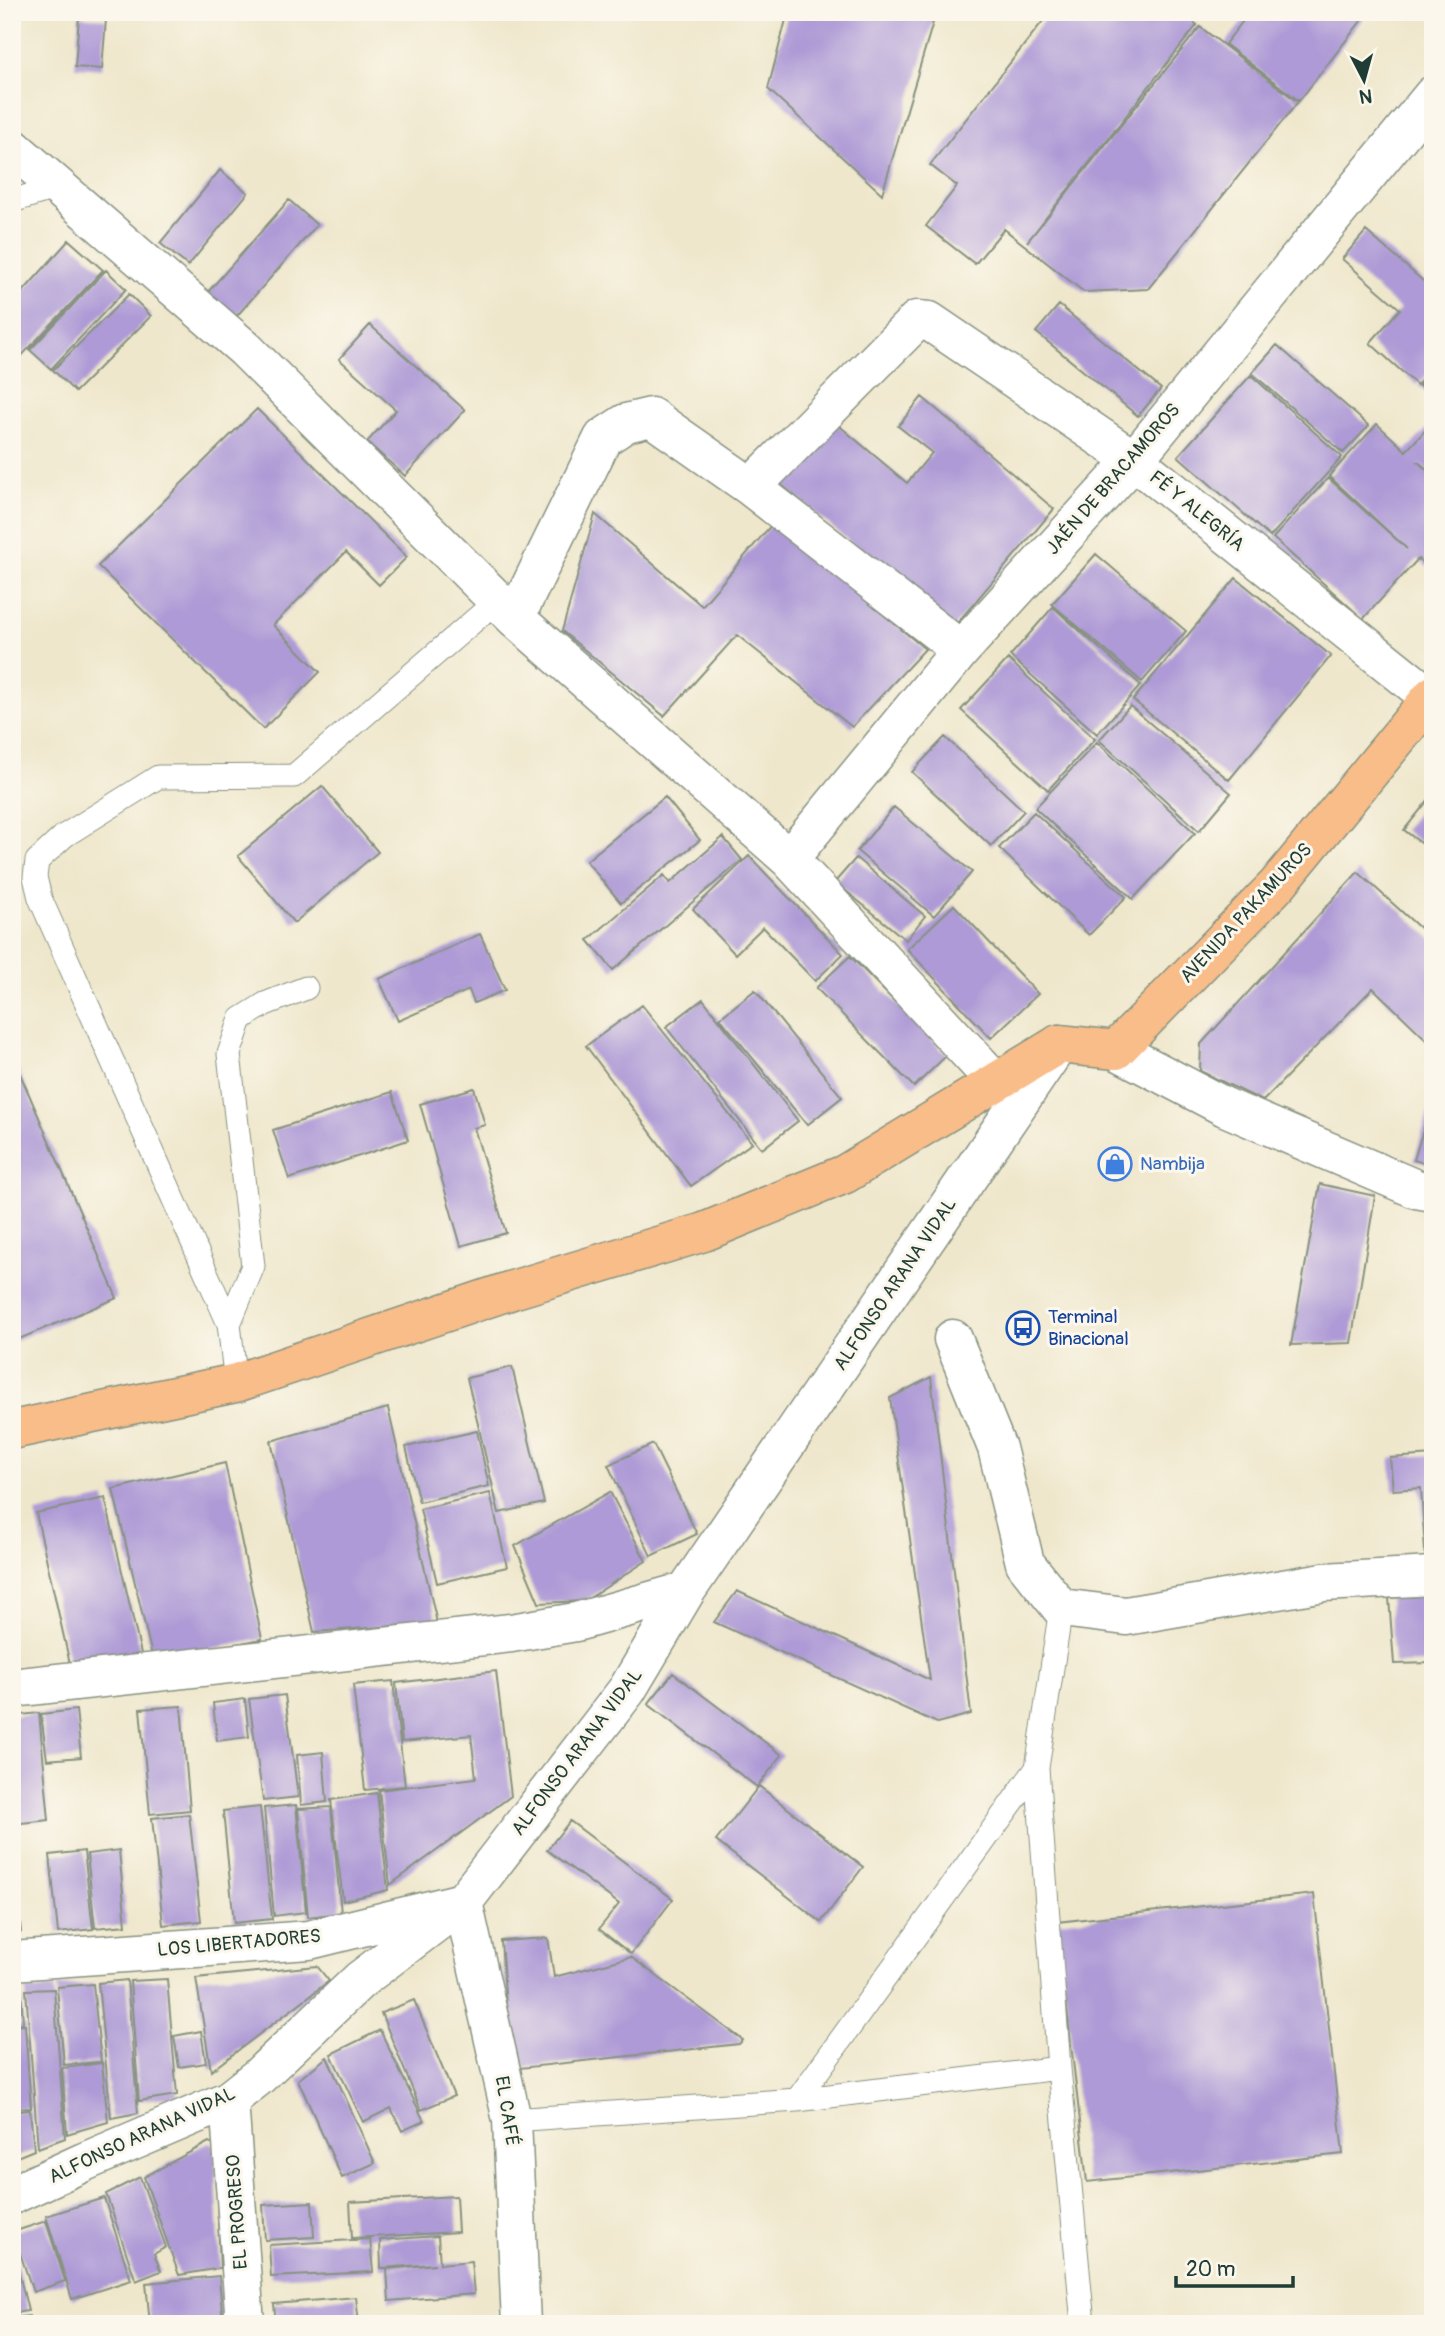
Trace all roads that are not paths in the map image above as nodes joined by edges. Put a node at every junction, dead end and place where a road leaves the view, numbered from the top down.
1 (1433, 95) edge
2 (12, 147) edge
3 (58, 187) junction
4 (12, 201) edge
5 (1134, 460) junction
6 (751, 487) junction
7 (506, 609) junction
8 (961, 650) junction
9 (1432, 697) edge
10 (789, 859) junction
11 (306, 988) dead end
12 (1059, 1044) junction
13 (1116, 1050) junction
14 (996, 1082) junction
15 (1433, 1192) edge
16 (229, 1324) junction
17 (953, 1339) dead end
18 (236, 1383) junction
19 (12, 1430) edge
20 (1433, 1576) edge
21 (686, 1591) junction
22 (1061, 1608) junction
23 (12, 1688) edge
24 (1037, 1768) junction
25 (463, 1902) junction
26 (12, 1961) edge
27 (1059, 2068) junction
28 (229, 2100) junction
29 (797, 2100) junction
30 (512, 2120) junction
31 (12, 2195) edge
32 (245, 2324) edge
33 (520, 2324) edge
34 (1083, 2324) edge

1 - 5 street, JAÉN DE BRACAMOROS
2 - 3 street
3 - 4 lane
3 - 7 street
5 - 6 street, FÉ Y ALEGRÍA
5 - 8 street, JAÉN DE BRACAMOROS
5 - 9 street, FÉ Y ALEGRÍA
6 - 7 street
6 - 8 street
7 - 10 street
7 - 16 lane
8 - 10 street, JAÉN DE BRACAMOROS
9 - 13 highway, AVENIDA PAKAMUROS
10 - 14 street
11 - 16 lane
12 - 13 highway
12 - 14 highway
12 - 21 street, ALFONSO ARANA VIDAL
13 - 15 street
14 - 18 highway
16 - 18 lane
17 - 22 street
18 - 19 highway
20 - 22 street
21 - 23 street
21 - 25 street, ALFONSO ARANA VIDAL
22 - 24 lane
24 - 27 lane
24 - 29 lane
25 - 26 street, LOS LIBERTADORES
25 - 28 street, ALFONSO ARANA VIDAL
25 - 30 street, EL CAFÉ
27 - 29 lane
27 - 34 lane
28 - 31 street, ALFONSO ARANA VIDAL
28 - 32 street, EL PROGRESO
29 - 30 lane
30 - 33 street, EL CAFÉ

